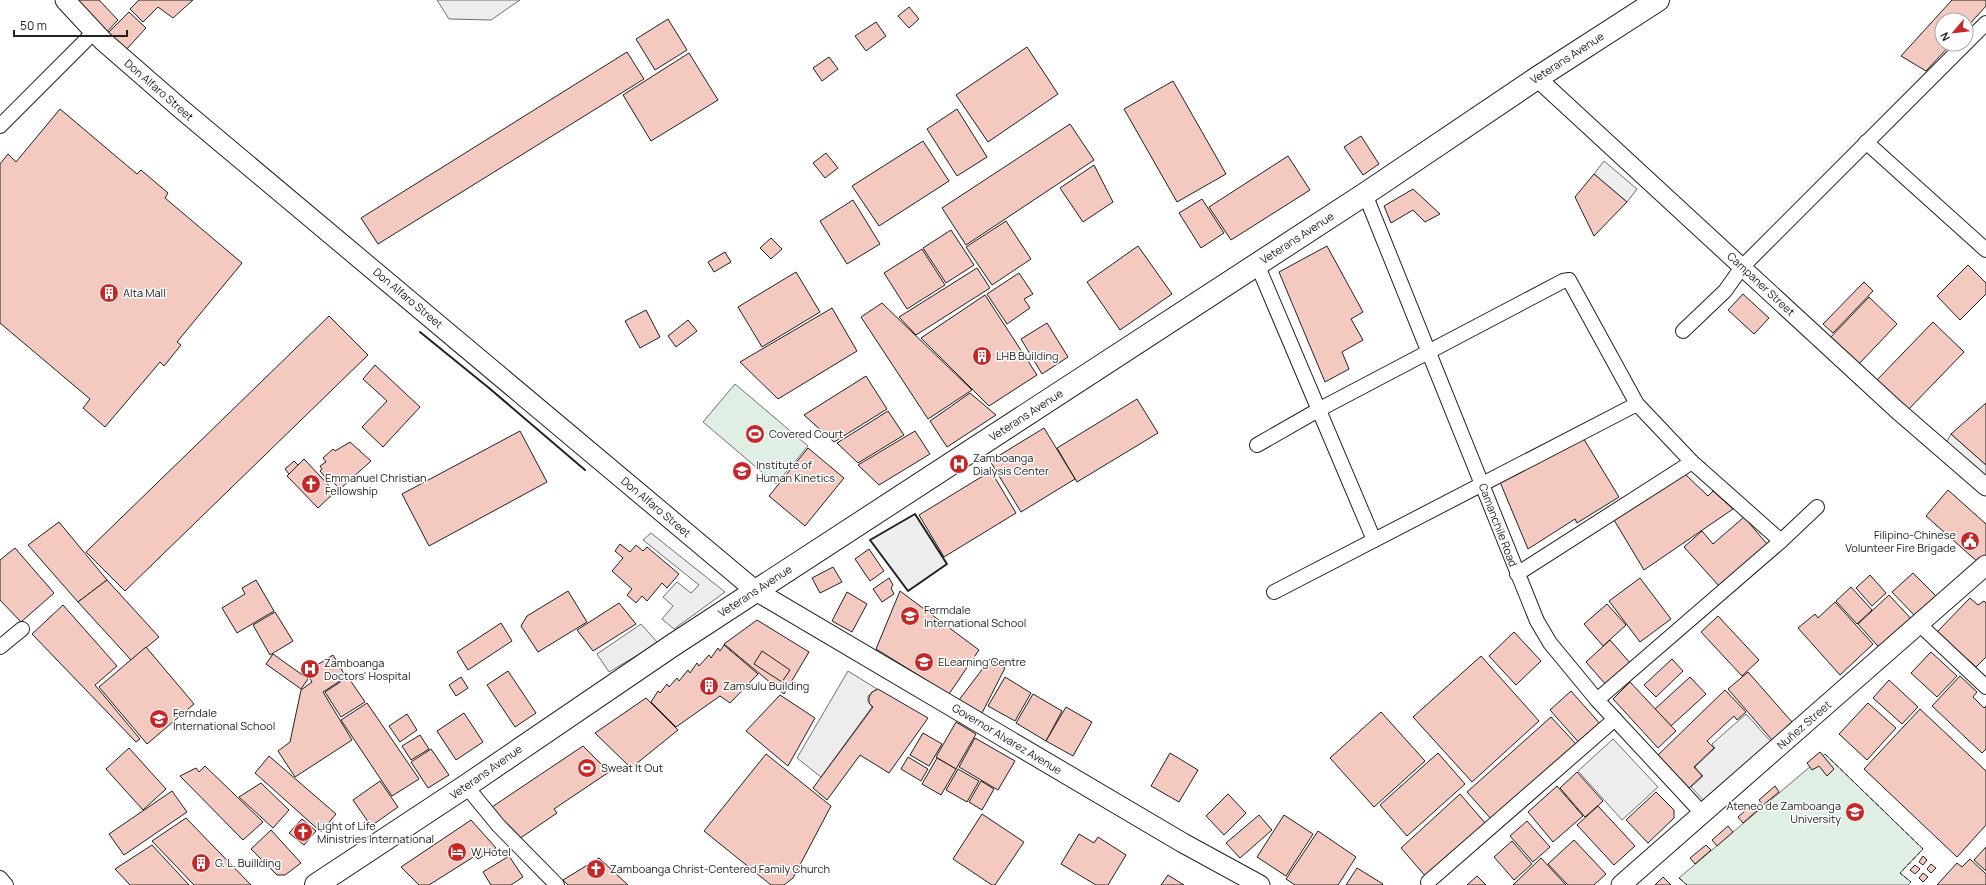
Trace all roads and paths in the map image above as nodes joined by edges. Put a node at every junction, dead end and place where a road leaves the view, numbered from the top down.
1 (65, 0) edge
2 (1658, 0) edge
3 (1986, 23) edge
4 (94, 32) junction
5 (1974, 34) edge
6 (1956, 52) edge
7 (1537, 78) junction
8 (0, 126) edge
9 (1866, 142) junction
10 (1365, 194) junction
11 (1986, 250) edge
12 (1257, 264) junction
13 (1742, 267) junction
14 (1683, 332) dead end
15 (1429, 352) junction
16 (1637, 404) junction
17 (1320, 409) junction
18 (1257, 446) dead end
19 (1692, 462) junction
20 (1482, 483) junction
21 (1986, 488) edge
22 (1817, 507) dead end
23 (1374, 540) junction
24 (1781, 542) junction
25 (1986, 565) edge
26 (1517, 574) junction
27 (756, 591) junction
28 (1274, 592) dead end
29 (1920, 625) junction
30 (22, 629) dead end
31 (0, 647) edge
32 (1986, 687) edge
33 (1597, 700) junction
34 (1615, 719) junction
35 (466, 786) junction
36 (1702, 813) junction
37 (0, 878) edge
38 (1428, 882) dead end
39 (6, 885) edge
40 (316, 885) edge
41 (557, 885) edge
42 (1260, 885) edge
43 (1621, 885) edge

1 - 4 main road, Don Alfaro Street
2 - 7 main road, Veterans Avenue
3 - 5 street
4 - 8 street
4 - 27 main road, Don Alfaro Street
6 - 9 street
7 - 10 main road, Veterans Avenue
7 - 13 street, Campaner Street
9 - 11 street
9 - 13 street
10 - 12 main road, Veterans Avenue
10 - 15 street, Camanchile Road
12 - 17 street
12 - 27 main road, Veterans Avenue
13 - 14 street
13 - 21 street, Campaner Street
15 - 16 street
15 - 17 street
15 - 20 street, Camanchile Road
16 - 19 street
16 - 20 street
17 - 18 street
17 - 23 street
19 - 24 street
19 - 26 street
20 - 23 street
20 - 26 street, Camanchile Road
22 - 24 street
23 - 28 street
24 - 33 street
25 - 29 main road, Nuñez Street
26 - 33 street, Camanchile Road
27 - 35 main road, Veterans Avenue
27 - 42 main road, Governor Alvarez Avenue
29 - 32 street
29 - 36 main road, Nuñez Street
30 - 31 street
33 - 34 street, Camanchile Road
34 - 36 street, Camanchile Road
34 - 38 street
35 - 40 main road, Veterans Avenue
35 - 41 street
36 - 43 main road, Nuñez Street
37 - 39 street

